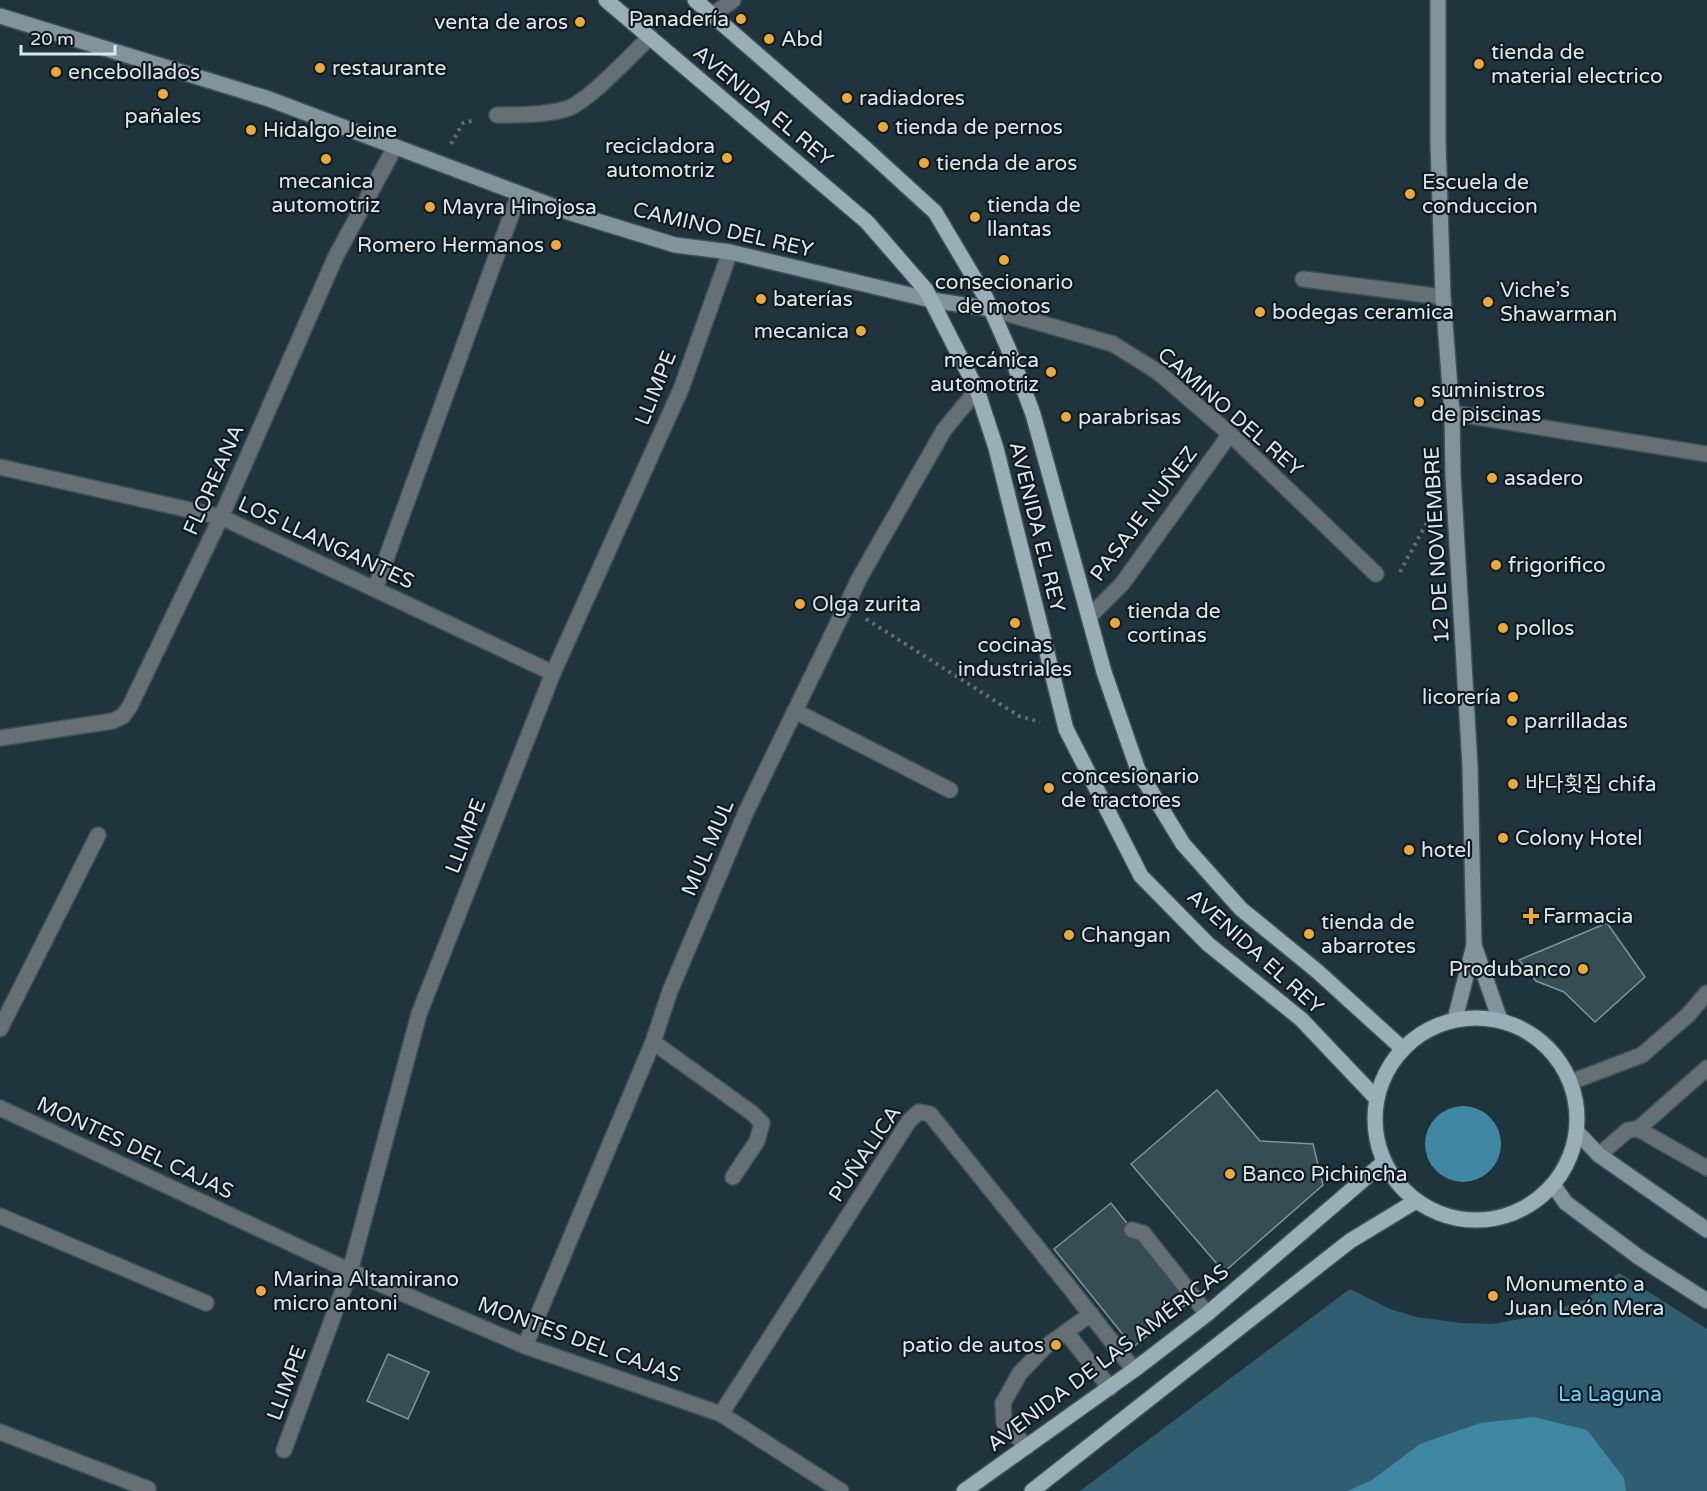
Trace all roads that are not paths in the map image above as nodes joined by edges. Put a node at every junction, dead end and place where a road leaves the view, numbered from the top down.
1 (606, 0) edge
2 (695, 0) edge
3 (733, 0) edge
4 (1438, 0) edge
5 (713, 15) junction
6 (0, 16) edge
7 (650, 37) junction
8 (497, 115) road end
9 (396, 147) junction
10 (519, 194) junction
11 (730, 252) junction
12 (1303, 279) dead end
13 (1443, 297) junction
14 (931, 300) junction
15 (991, 309) junction
16 (977, 390) junction
17 (1452, 413) junction
18 (1230, 434) junction
19 (1707, 454) edge
20 (0, 467) edge
21 (221, 518) junction
22 (1376, 574) road end
23 (375, 590) junction
24 (1089, 617) junction
25 (553, 673) junction
26 (795, 711) junction
27 (0, 738) edge
28 (950, 790) dead end
29 (98, 835) dead end
30 (1473, 945) junction
31 (1707, 993) edge
32 (1499, 1017) junction
33 (1455, 1019) junction
34 (0, 1029) edge
35 (652, 1042) junction
36 (1403, 1048) junction
37 (1707, 1068) edge
38 (1571, 1082) junction
39 (1377, 1099) junction
40 (0, 1108) edge
41 (1638, 1129) junction
42 (1577, 1132) junction
43 (1599, 1155) junction
44 (1384, 1162) junction
45 (1707, 1168) edge
46 (733, 1177) dead end
47 (1553, 1185) junction
48 (1416, 1201) junction
49 (0, 1216) edge
50 (1132, 1230) dead end
51 (1707, 1230) edge
52 (350, 1271) junction
53 (1707, 1301) edge
54 (206, 1303) dead end
55 (1091, 1314) junction
56 (1207, 1314) junction
57 (1066, 1332) junction
58 (525, 1346) junction
59 (1134, 1370) junction
60 (1110, 1388) junction
61 (721, 1414) junction
62 (0, 1432) edge
63 (1027, 1447) junction
64 (284, 1450) dead end
65 (148, 1489) dead end
66 (841, 1491) edge
67 (964, 1491) edge
68 (1032, 1491) edge

1 - 7 main road, AVENIDA EL REY
2 - 5 main road, AVENIDA EL REY
3 - 5 street
4 - 13 street, 12 DE NOVIEMBRE
5 - 15 main road, AVENIDA EL REY
6 - 9 street, CAMINO DEL REY
7 - 8 street
7 - 14 main road, AVENIDA EL REY
9 - 10 street, CAMINO DEL REY
9 - 21 street, FLOREANA
10 - 11 street, CAMINO DEL REY
10 - 23 street
11 - 14 street, CAMINO DEL REY
11 - 25 street, LLIMPE
12 - 13 street
13 - 17 street, 12 DE NOVIEMBRE
14 - 15 street, CAMINO DEL REY
14 - 16 main road, AVENIDA EL REY
15 - 18 street, CAMINO DEL REY
15 - 24 main road, AVENIDA EL REY
16 - 26 street, MUL MUL
16 - 39 main road, AVENIDA EL REY
17 - 19 street
17 - 30 street, 12 DE NOVIEMBRE
18 - 22 street, CAMINO DEL REY
18 - 24 street, PASAJE NUÑEZ
20 - 21 street, LOS LLANGANTES
21 - 23 street, LOS LLANGANTES
21 - 27 street, FLOREANA
23 - 25 street, LOS LLANGANTES
24 - 36 main road, AVENIDA EL REY
25 - 52 street, LLIMPE
26 - 28 street
26 - 35 street, MUL MUL
29 - 34 street
30 - 32 street, 12 DE NOVIEMBRE
30 - 33 street, 12 DE NOVIEMBRE
31 - 38 street
32 - 33 main road
32 - 38 main road
33 - 36 main road
35 - 46 street
35 - 58 street, MUL MUL
36 - 39 main road
37 - 41 street
38 - 42 main road
39 - 44 main road
40 - 52 street, MONTES DEL CAJAS
41 - 43 street
41 - 45 street
42 - 43 street
42 - 47 main road
43 - 51 street
44 - 48 main road
44 - 56 main road, AVENIDA DE LAS AMÉRICAS
47 - 48 main road
47 - 53 street
48 - 68 main road
49 - 54 street
50 - 56 street
52 - 58 street, MONTES DEL CAJAS
52 - 64 street, LLIMPE
55 - 57 street
55 - 59 street, PUÑALICA
55 - 61 street, PUÑALICA
56 - 59 main road, AVENIDA DE LAS AMÉRICAS
57 - 60 street
57 - 63 street
58 - 61 street, MONTES DEL CAJAS
59 - 60 main road, AVENIDA DE LAS AMÉRICAS
60 - 63 main road, AVENIDA DE LAS AMÉRICAS
61 - 66 street, MONTES DEL CAJAS
62 - 65 street
63 - 67 main road, AVENIDA DE LAS AMÉRICAS

